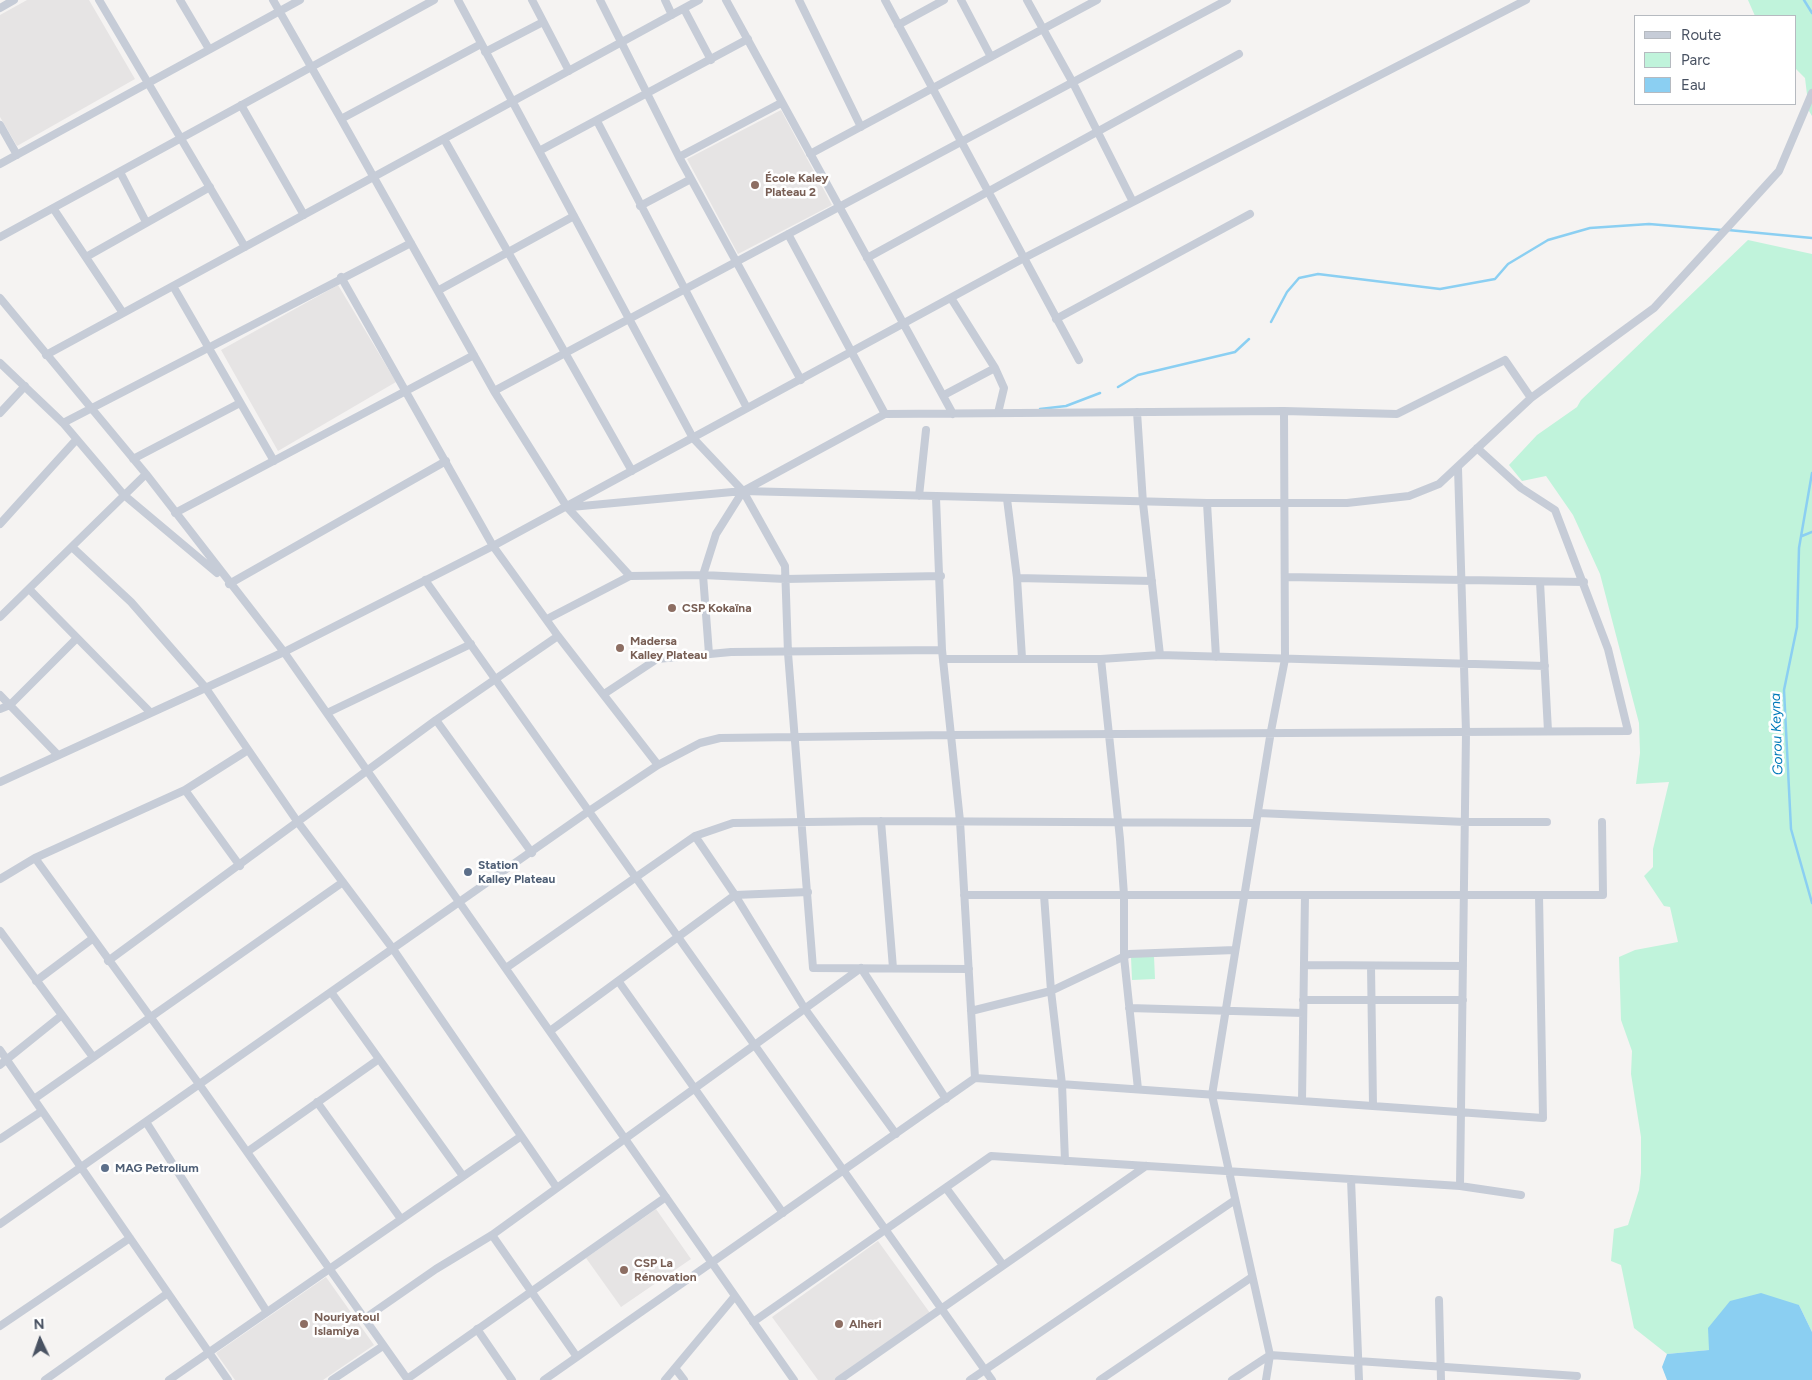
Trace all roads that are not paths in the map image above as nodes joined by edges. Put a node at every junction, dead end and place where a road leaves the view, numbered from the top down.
1 (14, 0) edge
2 (99, 0) edge
3 (180, 0) edge
4 (273, 0) edge
5 (300, 0) edge
6 (434, 0) edge
7 (458, 0) edge
8 (532, 0) edge
9 (600, 0) edge
10 (665, 0) edge
11 (699, 0) edge
12 (726, 0) edge
13 (799, 0) edge
14 (885, 0) edge
15 (944, 0) edge
16 (960, 0) edge
17 (1027, 0) edge
18 (1096, 0) edge
19 (1227, 0) edge
20 (1526, 0) edge
21 (0, 8) edge
22 (684, 8) junction
23 (279, 11) junction
24 (672, 15) junction
25 (543, 22) junction
26 (898, 25) junction
27 (1043, 29) junction
28 (748, 39) junction
29 (621, 42) junction
30 (481, 44) junction
31 (209, 50) junction
32 (485, 52) junction
33 (1239, 54) dead end
34 (991, 57) junction
35 (711, 60) junction
36 (311, 67) junction
37 (569, 71) junction
38 (1073, 82) junction
39 (148, 83) junction
40 (932, 88) junction
41 (1812, 93) edge
42 (648, 94) junction
43 (512, 102) junction
44 (781, 103) junction
45 (241, 106) junction
46 (341, 119) junction
47 (596, 120) junction
48 (0, 126) edge
49 (862, 127) junction
50 (1097, 131) junction
51 (181, 138) junction
52 (444, 139) junction
53 (961, 142) junction
54 (539, 151) junction
55 (810, 154) junction
56 (17, 155) junction
57 (679, 157) junction
58 (0, 164) edge
59 (120, 172) junction
60 (373, 177) junction
61 (691, 179) junction
62 (210, 187) junction
63 (988, 192) junction
64 (1133, 202) junction
65 (640, 206) junction
66 (839, 207) junction
67 (53, 208) junction
68 (1250, 214) dead end
69 (304, 215) junction
70 (574, 216) junction
71 (146, 222) junction
72 (788, 234) junction
73 (0, 237) edge
74 (411, 242) junction
75 (245, 247) junction
76 (508, 252) junction
77 (86, 257) junction
78 (867, 258) junction
79 (1024, 258) junction
80 (735, 262) junction
81 (341, 277) junction
82 (173, 286) junction
83 (685, 289) junction
84 (439, 290) junction
85 (0, 298) edge
86 (951, 298) junction
87 (123, 313) junction
88 (629, 319) junction
89 (1056, 319) junction
90 (902, 324) junction
91 (208, 348) junction
92 (851, 351) junction
93 (565, 353) junction
94 (46, 355) junction
95 (474, 355) junction
96 (1079, 360) dead end
97 (0, 363) edge
98 (995, 368) junction
99 (801, 380) junction
100 (25, 386) junction
101 (406, 391) junction
102 (494, 391) junction
103 (944, 395) junction
104 (1531, 398) junction
105 (240, 403) junction
106 (748, 408) junction
107 (90, 409) junction
108 (1284, 411) junction
109 (1138, 412) junction
110 (0, 413) edge
111 (998, 413) junction
112 (885, 414) junction
113 (953, 414) junction
114 (63, 423) junction
115 (926, 430) dead end
116 (693, 438) junction
117 (76, 440) junction
118 (1476, 448) junction
119 (133, 459) junction
120 (274, 461) junction
121 (446, 461) junction
122 (1458, 468) junction
123 (632, 471) junction
124 (146, 474) junction
125 (743, 491) junction
126 (124, 494) junction
127 (919, 496) junction
128 (936, 498) junction
129 (1007, 499) junction
130 (1143, 503) junction
131 (1207, 503) junction
132 (1284, 503) junction
133 (567, 507) junction
134 (175, 514) junction
135 (0, 524) edge
136 (493, 546) junction
137 (72, 547) junction
138 (703, 575) junction
139 (630, 576) junction
140 (941, 576) junction
141 (1285, 577) junction
142 (1017, 578) junction
143 (785, 579) junction
144 (425, 580) junction
145 (1152, 581) junction
146 (1463, 581) junction
147 (1540, 582) junction
148 (1584, 582) junction
149 (230, 584) junction
150 (29, 589) junction
151 (0, 617) edge
152 (547, 619) junction
153 (558, 636) junction
154 (77, 638) junction
155 (471, 644) junction
156 (942, 650) junction
157 (284, 652) junction
158 (788, 653) junction
159 (709, 654) junction
160 (1160, 656) junction
161 (1216, 657) junction
162 (1022, 658) junction
163 (943, 659) junction
164 (1101, 659) junction
165 (1285, 659) junction
166 (1465, 664) junction
167 (1544, 666) junction
168 (495, 679) junction
169 (205, 687) junction
170 (604, 694) junction
171 (0, 695) edge
172 (10, 705) junction
173 (0, 710) edge
174 (150, 712) junction
175 (327, 712) junction
176 (436, 720) junction
177 (1270, 731) junction
178 (1548, 731) junction
179 (1466, 732) junction
180 (1109, 733) junction
181 (952, 735) junction
182 (796, 737) junction
183 (248, 750) junction
184 (58, 754) junction
185 (658, 765) junction
186 (367, 770) junction
187 (0, 782) edge
188 (185, 790) junction
189 (589, 811) junction
190 (1258, 813) junction
191 (298, 821) junction
192 (881, 821) junction
193 (960, 821) junction
194 (803, 822) junction
195 (1118, 822) junction
196 (1465, 822) junction
197 (1547, 822) dead end
198 (1602, 822) dead end
199 (1256, 823) junction
200 (695, 836) junction
201 (532, 853) junction
202 (35, 858) junction
203 (240, 866) junction
204 (636, 878) junction
205 (0, 879) edge
206 (344, 882) junction
207 (808, 892) junction
208 (735, 895) junction
209 (964, 895) junction
210 (1044, 895) junction
211 (1124, 895) junction
212 (1244, 895) junction
213 (1306, 895) junction
214 (1464, 895) junction
215 (1539, 895) junction
216 (460, 903) junction
217 (0, 931) edge
218 (679, 938) junction
219 (92, 939) junction
220 (394, 949) junction
221 (1235, 950) junction
222 (1124, 957) junction
223 (108, 962) junction
224 (1304, 965) junction
225 (1371, 966) junction
226 (1463, 966) junction
227 (506, 968) junction
228 (861, 968) junction
229 (893, 968) junction
230 (969, 969) junction
231 (36, 981) junction
232 (619, 982) junction
233 (1051, 991) junction
234 (331, 992) junction
235 (1303, 1000) junction
236 (1371, 1000) junction
237 (1463, 1000) junction
238 (1129, 1008) junction
239 (805, 1009) junction
240 (971, 1011) junction
241 (1225, 1011) junction
242 (1303, 1013) junction
243 (62, 1015) junction
244 (151, 1019) junction
245 (550, 1031) junction
246 (755, 1045) junction
247 (0, 1050) edge
248 (93, 1057) junction
249 (379, 1059) junction
250 (3, 1063) edge
251 (975, 1078) junction
252 (199, 1084) junction
253 (1062, 1084) junction
254 (695, 1089) junction
255 (1138, 1090) junction
256 (1212, 1095) junction
257 (34, 1099) junction
258 (946, 1099) junction
259 (1302, 1101) junction
260 (317, 1102) junction
261 (1373, 1106) junction
262 (42, 1110) junction
263 (1461, 1112) junction
264 (146, 1122) junction
265 (896, 1134) junction
266 (520, 1137) junction
267 (625, 1139) junction
268 (0, 1140) edge
269 (246, 1152) junction
270 (1065, 1161) junction
271 (1146, 1166) junction
272 (81, 1167) junction
273 (843, 1170) junction
274 (1229, 1171) junction
275 (464, 1176) junction
276 (1351, 1179) junction
277 (1460, 1186) junction
278 (557, 1188) junction
279 (946, 1188) junction
280 (1521, 1195) dead end
281 (666, 1197) junction
282 (1235, 1200) junction
283 (783, 1212) junction
284 (401, 1219) junction
285 (0, 1224) edge
286 (885, 1230) junction
287 (492, 1235) junction
288 (130, 1238) junction
289 (712, 1262) junction
290 (1003, 1265) junction
291 (328, 1270) junction
292 (1252, 1277) junction
293 (531, 1291) junction
294 (168, 1293) junction
295 (735, 1296) junction
296 (1439, 1300) dead end
297 (941, 1308) junction
298 (267, 1312) junction
299 (364, 1319) junction
300 (753, 1322) junction
301 (0, 1326) edge
302 (477, 1329) junction
303 (384, 1346) junction
304 (209, 1352) junction
305 (1270, 1355) junction
306 (576, 1357) junction
307 (1358, 1361) junction
308 (1441, 1367) junction
309 (675, 1368) junction
310 (984, 1370) junction
311 (1577, 1376) dead end
312 (45, 1380) edge
313 (169, 1380) edge
314 (228, 1380) edge
315 (332, 1380) edge
316 (408, 1380) edge
317 (512, 1380) edge
318 (544, 1380) edge
319 (665, 1380) edge
320 (684, 1380) edge
321 (794, 1380) edge
322 (839, 1380) edge
323 (970, 1380) edge
324 (992, 1380) edge
325 (1100, 1380) edge
326 (1232, 1380) edge
327 (1266, 1380) edge
328 (1359, 1380) edge
329 (1441, 1380) edge

1 - 21 street
2 - 39 street
3 - 31 street
4 - 23 street
5 - 23 street
6 - 36 street
7 - 30 street
8 - 25 street
9 - 29 street
10 - 24 street
11 - 22 street
12 - 28 street
13 - 49 street
14 - 26 street
15 - 26 street
16 - 34 street
17 - 27 street
18 - 27 street
19 - 38 street
20 - 64 street
22 - 24 street
22 - 35 street
23 - 31 street
23 - 36 street
24 - 29 street
25 - 32 street
25 - 37 street
26 - 40 street
27 - 34 street
27 - 38 street
28 - 35 street
28 - 44 street
29 - 37 street
29 - 42 street
30 - 32 street
30 - 46 street
31 - 39 street
32 - 43 street
33 - 50 street
34 - 40 street
35 - 42 street
36 - 45 street
36 - 46 street
37 - 43 street
38 - 50 street
38 - 53 street
39 - 51 street
39 - 56 street
40 - 49 street
40 - 53 street
41 - 104 street
42 - 47 street
42 - 57 street
43 - 52 street
43 - 54 street
44 - 55 street
44 - 57 street
45 - 51 street
45 - 69 street
46 - 60 street
47 - 54 street
47 - 65 street
48 - 56 street
49 - 55 street
50 - 63 street
50 - 64 street
51 - 59 street
51 - 62 street
52 - 60 street
52 - 76 street
53 - 63 street
53 - 66 street
54 - 70 street
55 - 66 street
56 - 58 street
57 - 61 street
59 - 67 street
59 - 71 street
60 - 69 street
60 - 74 street
61 - 65 street
61 - 80 street
62 - 71 street
62 - 75 street
63 - 78 street
63 - 79 street
64 - 79 street
65 - 83 street
66 - 72 street
66 - 78 street
67 - 73 street
67 - 77 street
68 - 89 street
69 - 75 street
70 - 76 street
70 - 88 street
71 - 77 street
72 - 80 street
72 - 92 street
74 - 81 street
74 - 84 street
75 - 82 street
76 - 84 street
76 - 93 street
77 - 87 street
78 - 90 street
79 - 86 street
79 - 89 street
80 - 83 street
80 - 99 street
81 - 91 street
81 - 101 street
82 - 87 street
82 - 91 street
83 - 88 street
83 - 106 street
84 - 95 street
85 - 94 street
86 - 90 street
86 - 98 street
87 - 94 street
88 - 93 street
88 - 116 street
89 - 96 street
90 - 92 street
90 - 103 street
91 - 105 street
91 - 107 street
92 - 99 street
92 - 112 street
93 - 102 street
93 - 123 street
94 - 107 street
95 - 101 street
95 - 102 street
97 - 100 street
98 - 103 street
98 - 111 street
99 - 106 street
100 - 110 street
100 - 114 street
101 - 120 street
101 - 121 street
102 - 133 street
103 - 113 street
104 - 108 street
104 - 118 street
105 - 119 street
105 - 120 street
106 - 116 street
107 - 114 street
107 - 119 street
108 - 109 street
108 - 132 street
109 - 111 street
109 - 130 street
111 - 113 street
112 - 113 street
112 - 125 street
114 - 117 street
115 - 127 street
116 - 123 street
116 - 125 street
117 - 126 street
117 - 135 street
118 - 122 street
118 - 148 street
119 - 124 street
120 - 134 street
121 - 136 street
121 - 149 street
122 - 132 street
122 - 146 street
123 - 133 street
124 - 126 street
124 - 134 street
125 - 127 street
125 - 133 street
125 - 138 street
125 - 143 street
126 - 137 street
126 - 149 street
127 - 128 street
128 - 129 street
128 - 140 street
129 - 130 street
129 - 142 street
130 - 131 street
130 - 145 street
131 - 132 street
131 - 161 street
132 - 141 street
133 - 136 street
133 - 139 street
134 - 149 street
136 - 144 street
136 - 152 street
137 - 150 street
137 - 169 street
138 - 139 street
138 - 143 street
138 - 159 street
139 - 152 street
140 - 143 street
140 - 156 street
141 - 146 street
141 - 165 street
142 - 145 street
142 - 162 street
143 - 158 street
144 - 155 street
144 - 157 street
145 - 160 street
146 - 147 street
146 - 166 street
147 - 148 street
147 - 167 street
148 - 178 street
149 - 157 street
150 - 151 street
150 - 154 street
152 - 153 street
153 - 168 street
153 - 170 street
154 - 172 street
154 - 174 street
155 - 168 street
155 - 175 street
156 - 158 street
156 - 163 street
157 - 169 street
157 - 175 street
158 - 159 street
158 - 182 street
159 - 170 street
160 - 161 street
160 - 164 street
161 - 165 street
162 - 163 street
162 - 164 street
163 - 181 street
164 - 180 street
165 - 166 street
165 - 177 street
166 - 167 street
166 - 179 street
167 - 178 street
168 - 176 street
168 - 189 street
169 - 174 street
169 - 183 street
170 - 185 street
171 - 172 street
172 - 173 street
172 - 184 street
174 - 184 street
175 - 186 street
176 - 186 street
176 - 201 street
177 - 179 street
177 - 180 street
177 - 190 street
178 - 179 street
179 - 196 street
180 - 181 street
180 - 195 street
181 - 182 street
181 - 193 street
182 - 185 street
182 - 194 street
183 - 188 street
183 - 191 street
184 - 187 street
185 - 189 street
186 - 191 street
186 - 216 street
188 - 202 street
188 - 203 street
189 - 201 street
189 - 204 street
190 - 196 street
190 - 199 street
191 - 203 street
191 - 206 street
192 - 193 street
192 - 194 street
192 - 229 street
193 - 195 street
193 - 209 street
194 - 200 street
194 - 207 street
195 - 199 street
195 - 211 street
196 - 197 street
196 - 214 street
198 - 215 street
199 - 212 street
200 - 204 street
200 - 208 street
201 - 216 street
202 - 205 street
202 - 219 street
203 - 223 street
204 - 218 street
204 - 227 street
206 - 220 street
206 - 244 street
207 - 208 street
207 - 228 street
208 - 218 street
208 - 239 street
209 - 210 street
209 - 230 street
210 - 211 street
210 - 233 street
211 - 212 street
211 - 222 street
212 - 213 street
212 - 221 street
213 - 214 street
213 - 224 street
214 - 215 street
214 - 226 street
215 - 263 street
216 - 220 street
216 - 227 street
217 - 231 street
218 - 232 street
218 - 246 street
219 - 223 street
219 - 231 street
220 - 234 street
220 - 266 street
221 - 222 street
221 - 241 street
222 - 233 street
222 - 238 street
223 - 244 street
224 - 225 street
224 - 235 street
225 - 226 street
225 - 236 street
226 - 237 street
227 - 245 street
228 - 229 street
228 - 239 street
228 - 258 street
229 - 230 street
230 - 240 street
231 - 243 street
232 - 245 street
232 - 254 street
233 - 240 street
233 - 253 street
234 - 249 street
234 - 252 street
235 - 236 street
235 - 242 street
236 - 237 street
236 - 261 street
237 - 263 street
238 - 241 street
238 - 255 street
239 - 246 street
239 - 265 street
240 - 251 street
241 - 242 street
241 - 256 street
242 - 259 street
243 - 248 street
243 - 250 street
244 - 248 street
244 - 252 street
245 - 267 street
246 - 254 street
246 - 273 street
247 - 250 street
248 - 257 street
249 - 260 street
249 - 275 street
250 - 257 street
251 - 253 street
251 - 258 street
252 - 264 street
252 - 269 street
253 - 255 street
253 - 270 street
254 - 267 street
254 - 283 street
255 - 256 street
256 - 259 street
256 - 274 street
257 - 262 street
258 - 265 street
259 - 261 street
260 - 269 street
260 - 284 street
261 - 263 street
262 - 268 street
262 - 272 street
263 - 277 street
264 - 272 street
264 - 298 street
265 - 273 street
266 - 275 street
266 - 278 street
267 - 278 street
267 - 281 street
269 - 291 street
270 - 271 street
270 - 279 street
271 - 274 street
271 - 290 street
272 - 285 street
272 - 288 street
273 - 283 street
273 - 286 street
274 - 276 street
274 - 282 street
275 - 284 street
276 - 277 street
276 - 307 street
277 - 280 street
278 - 287 street
279 - 286 street
279 - 290 street
281 - 289 street
281 - 293 street
282 - 292 street
282 - 310 street
283 - 289 street
284 - 291 street
286 - 297 street
286 - 300 street
287 - 293 street
287 - 299 street
288 - 294 street
288 - 301 street
289 - 295 street
289 - 306 street
290 - 297 street
291 - 298 street
291 - 299 street
292 - 305 street
292 - 325 street
293 - 302 street
293 - 306 street
294 - 304 street
294 - 312 street
295 - 300 street
295 - 309 street
296 - 308 street
297 - 310 street
297 - 322 street
298 - 304 street
299 - 303 street
300 - 321 street
302 - 316 street
302 - 317 street
303 - 315 street
303 - 316 street
304 - 313 street
304 - 314 street
305 - 307 street
305 - 326 street
305 - 327 street
306 - 318 street
307 - 308 street
307 - 328 street
308 - 311 street
308 - 329 street
309 - 319 street
309 - 320 street
310 - 323 street
310 - 324 street

